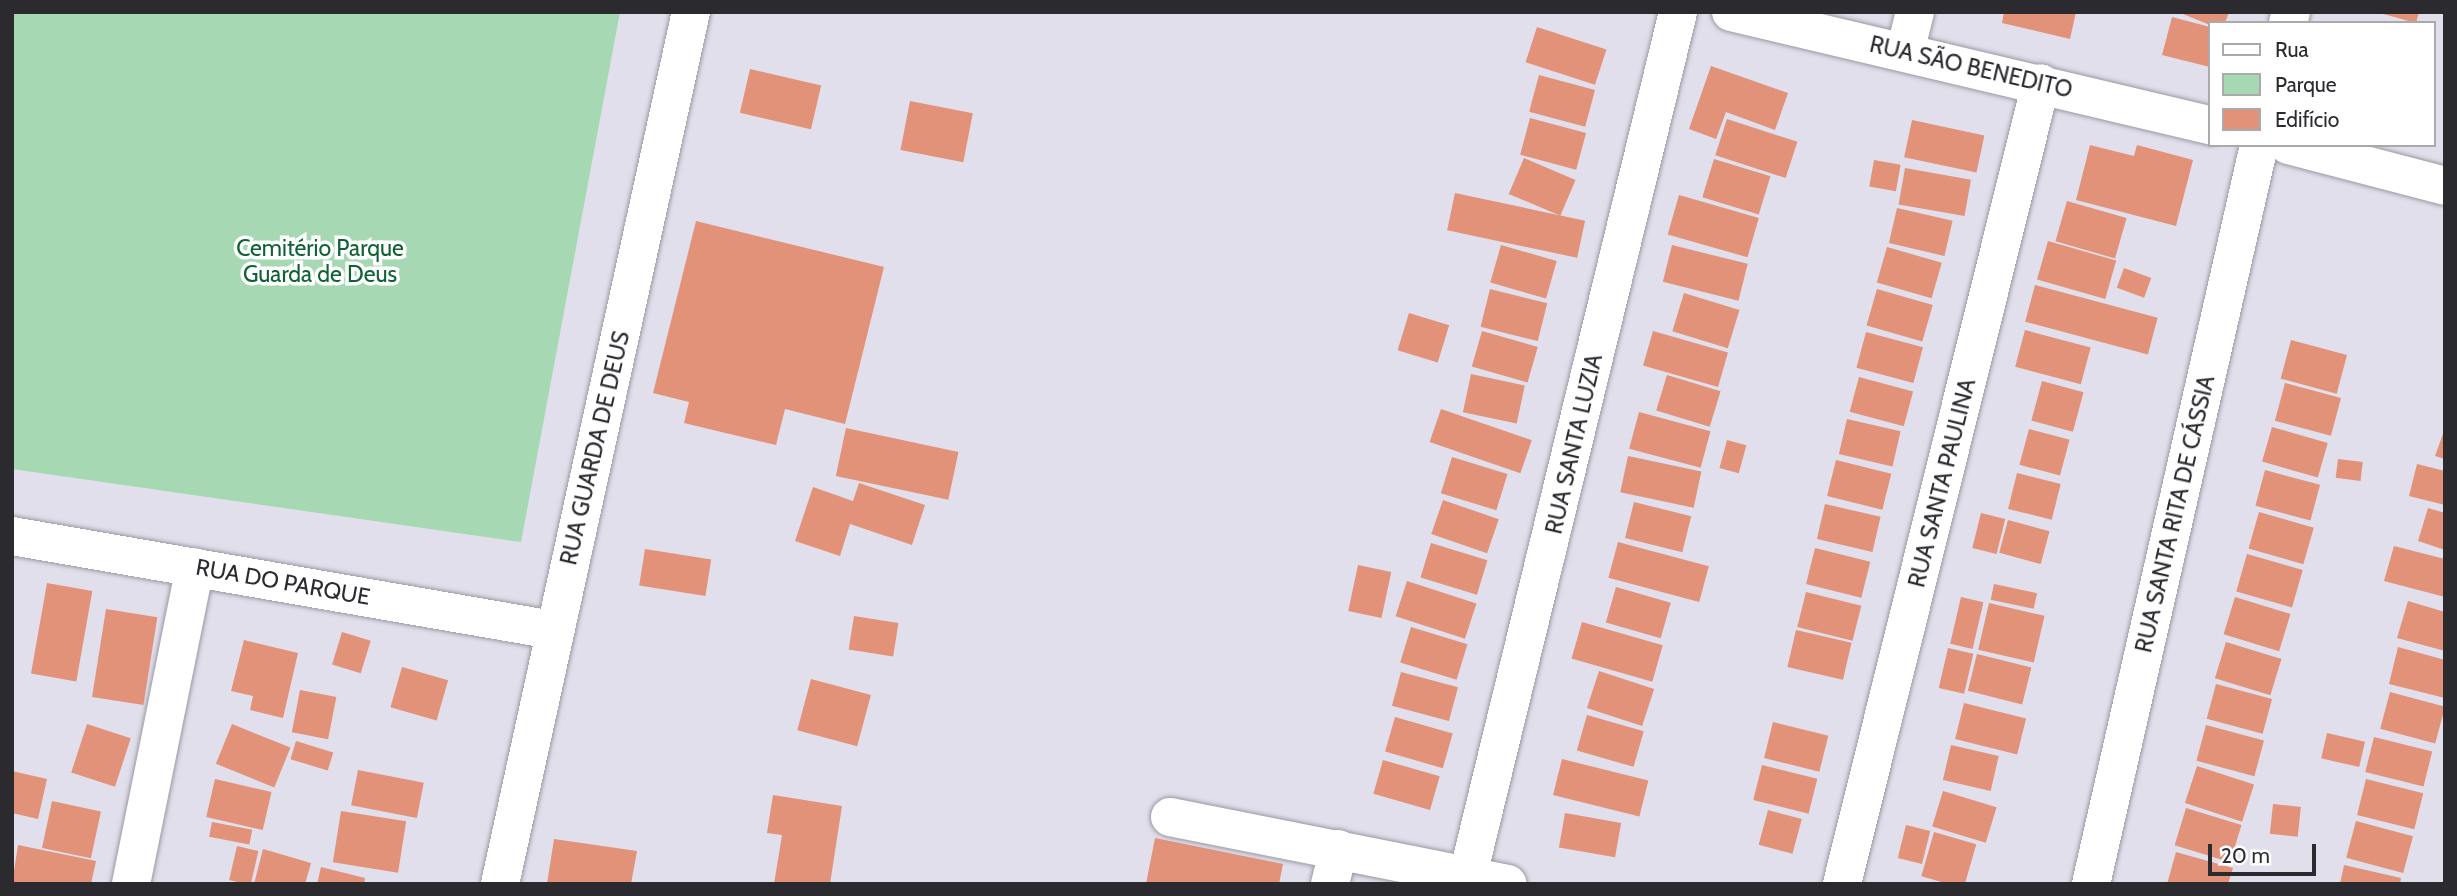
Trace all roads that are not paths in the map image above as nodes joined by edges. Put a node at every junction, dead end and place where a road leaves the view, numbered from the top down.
1 (691, 12) edge
2 (1678, 12) edge
3 (1731, 12) edge
4 (1915, 12) edge
5 (1905, 52) junction
6 (2041, 83) junction
7 (2208, 125) edge
8 (2259, 147) edge
9 (2295, 147) edge
10 (2445, 187) edge
11 (12, 536) edge
12 (195, 567) junction
13 (554, 630) junction
14 (1170, 817) dead end
15 (1335, 867) edge
16 (1468, 875) junction
17 (131, 884) edge
18 (500, 884) edge
19 (1507, 884) edge
20 (1842, 884) edge
21 (2091, 884) edge

1 - 13 street, RUA GUARDA DE DEUS
2 - 16 street, RUA SANTA LUZIA
3 - 5 street, RUA SÃO BENEDITO
4 - 5 street
5 - 6 street, RUA SÃO BENEDITO
6 - 7 street, RUA SÃO BENEDITO
6 - 20 street, RUA SANTA PAULINA
8 - 21 street, RUA SANTA RITA DE CÁSSIA
9 - 10 street
11 - 12 street, RUA DO PARQUE
12 - 13 street, RUA DO PARQUE
12 - 17 street
13 - 18 street, RUA GUARDA DE DEUS
14 - 15 street
15 - 16 street
16 - 19 street

